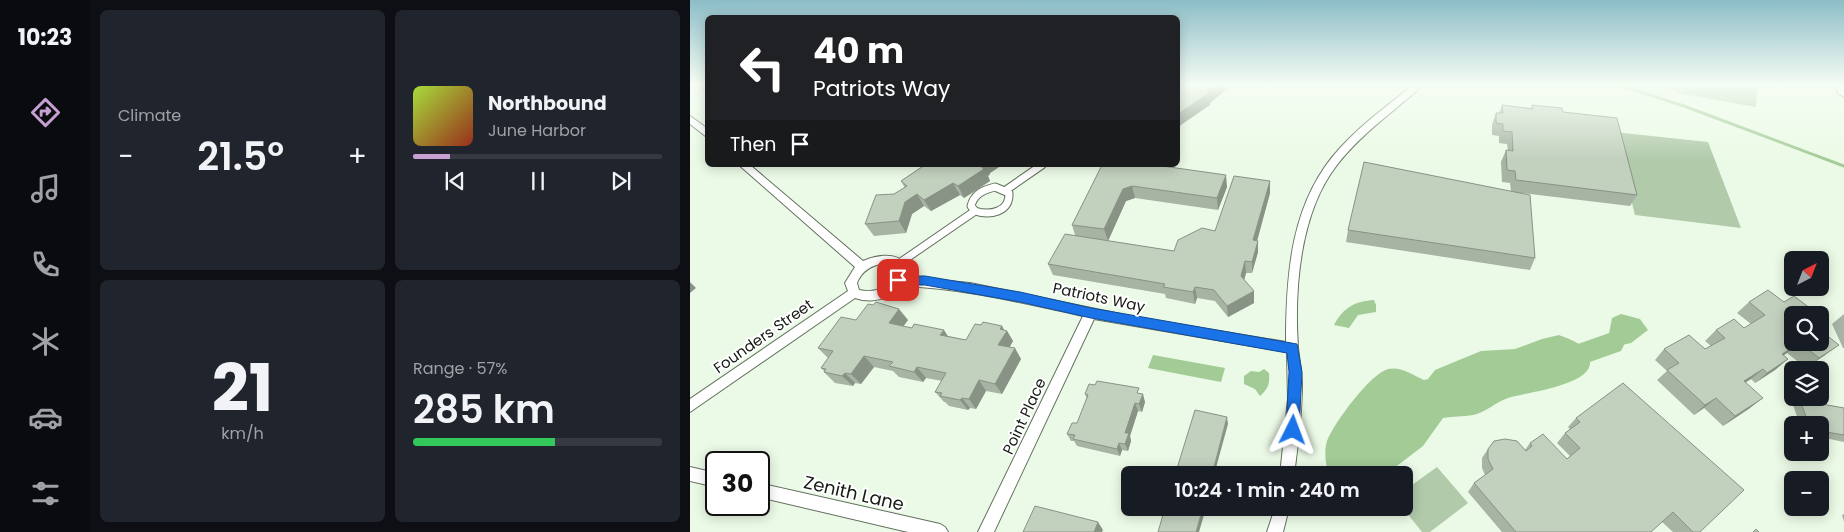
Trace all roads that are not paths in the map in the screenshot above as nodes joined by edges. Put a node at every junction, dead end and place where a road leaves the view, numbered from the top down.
1 (1389, 110) edge
2 (705, 121) edge
3 (692, 124) edge
4 (705, 133) edge
5 (746, 167) edge
6 (1039, 167) edge
7 (1006, 190) junction
8 (975, 211) junction
9 (898, 264) junction
10 (862, 267) junction
11 (898, 280) junction
12 (854, 292) junction
13 (1091, 313) junction
14 (1292, 348) junction
15 (690, 406) edge
16 (1289, 466) edge
17 (690, 474) edge
18 (705, 477) edge
19 (770, 493) edge
20 (1280, 516) edge
21 (940, 532) edge
22 (986, 532) edge
23 (1275, 532) edge

1 - 14 street
2 - 3 street
3 - 4 street
5 - 10 street
6 - 7 street
7 - 8 street
7 - 8 street
8 - 9 street
9 - 10 street
9 - 11 street
10 - 12 street
11 - 12 street
11 - 13 street, Patriots Way
12 - 15 street, Founders Street
13 - 14 street, Patriots Way
13 - 22 street, Point Place
14 - 16 street
17 - 18 street
19 - 21 street, Zenith Lane
20 - 23 street

